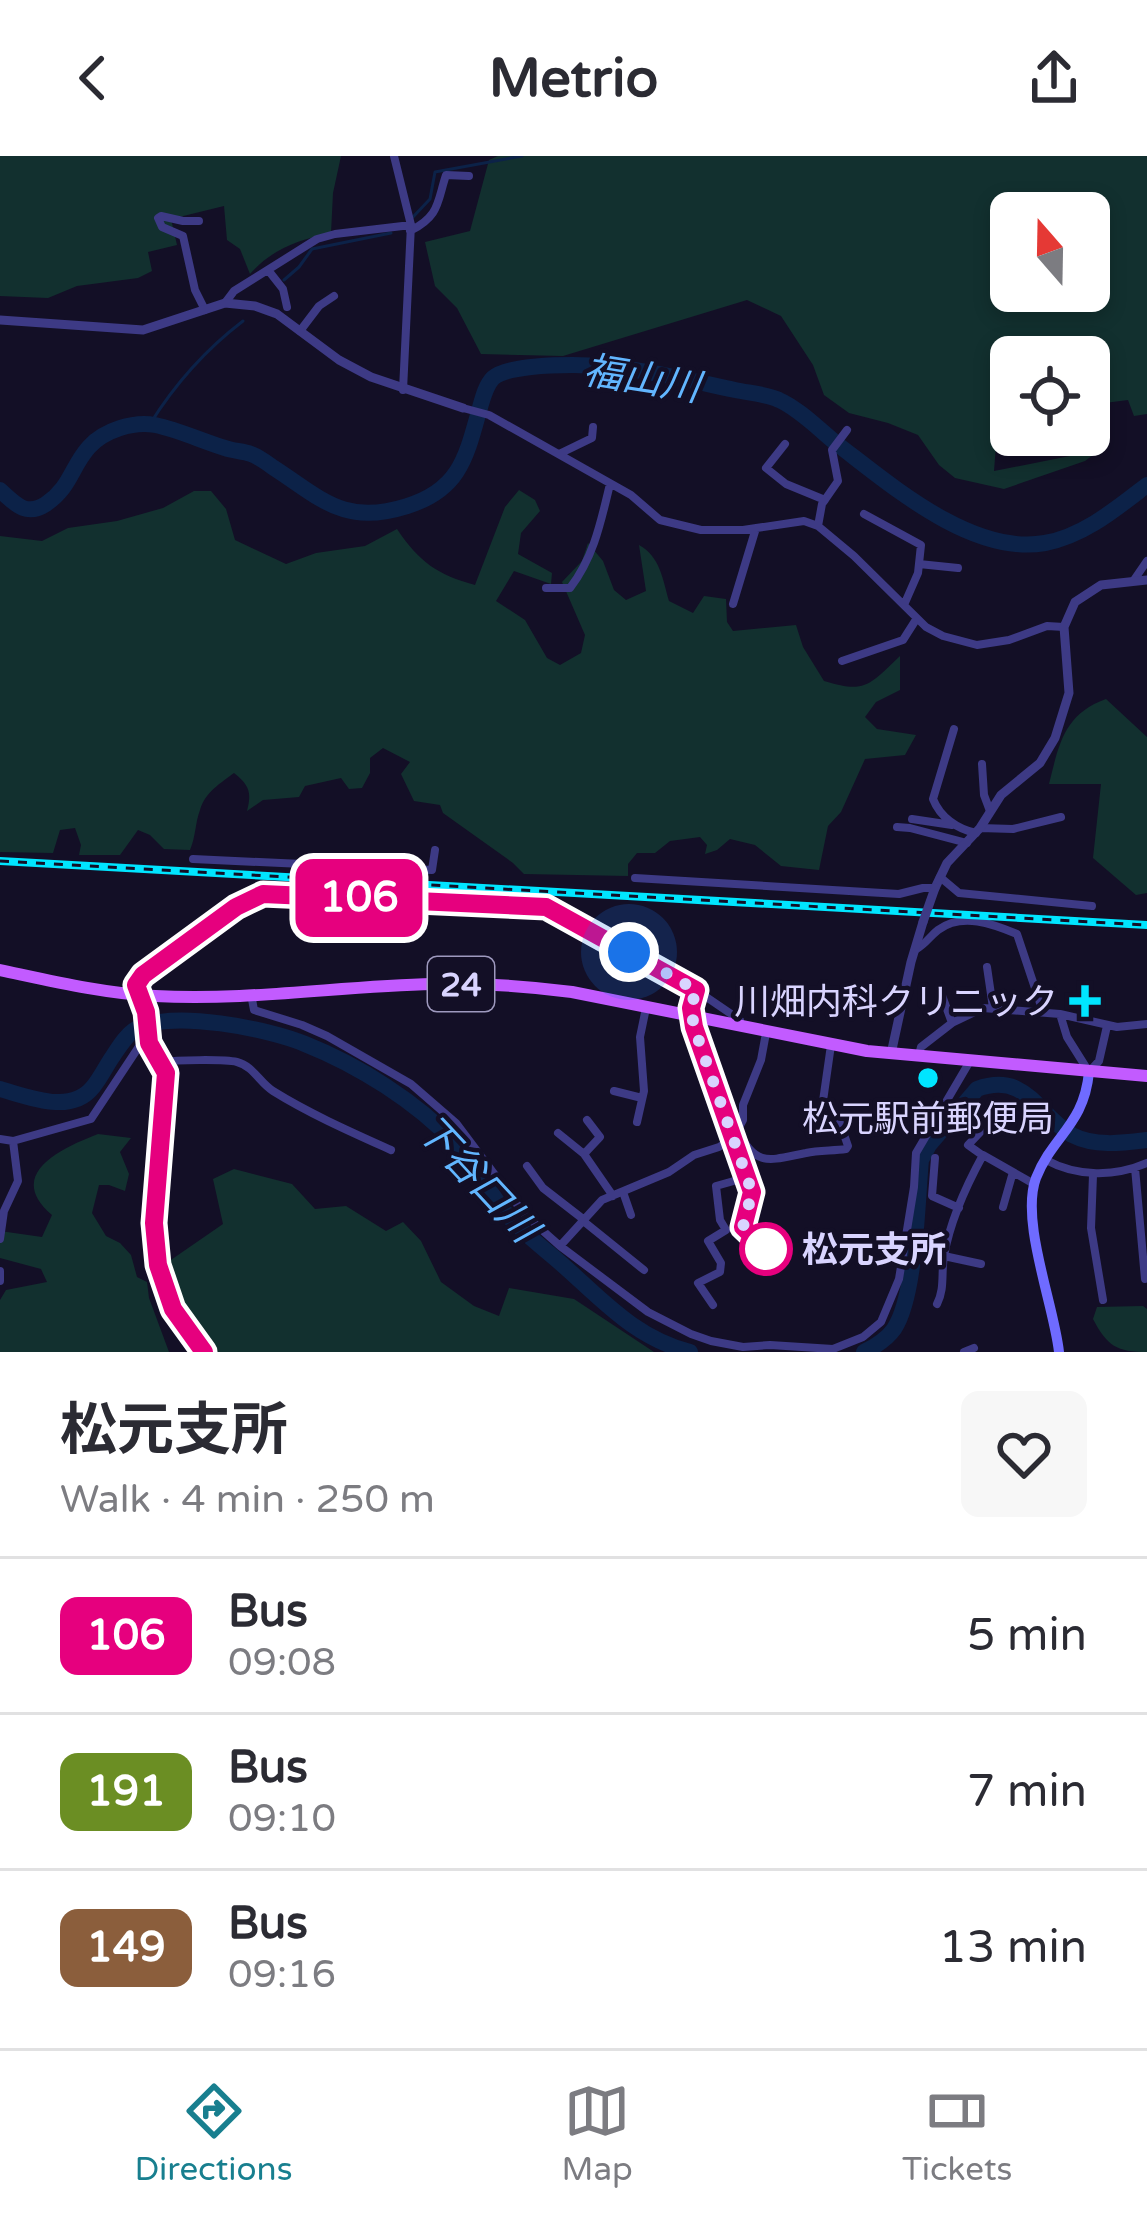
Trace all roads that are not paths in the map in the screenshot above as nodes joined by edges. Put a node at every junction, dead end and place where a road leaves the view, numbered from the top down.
1 (394, 156) edge
2 (469, 176) dead end
3 (199, 221) dead end
4 (411, 228) junction
5 (268, 270) junction
6 (334, 296) dead end
7 (226, 303) junction
8 (287, 307) dead end
9 (205, 310) junction
10 (0, 320) edge
11 (301, 331) junction
12 (403, 390) junction
13 (463, 408) joint
14 (593, 427) dead end
15 (847, 430) dead end
16 (785, 444) dead end
17 (558, 455) junction
18 (610, 484) junction
19 (825, 500) junction
20 (864, 514) dead end
21 (818, 526) junction
22 (756, 528) junction
23 (1147, 561) edge
24 (919, 564) junction
25 (958, 568) dead end
26 (1141, 580) edge
27 (546, 588) dead end
28 (733, 604) dead end
29 (904, 605) junction
30 (917, 618) junction
31 (1064, 627) junction
32 (842, 661) dead end
33 (954, 729) dead end
34 (982, 764) dead end
35 (990, 811) junction
36 (1060, 817) dead end
37 (912, 819) dead end
38 (956, 826) junction
39 (897, 827) dead end
40 (978, 830) junction
41 (967, 843) junction
42 (435, 850) dead end
43 (193, 859) dead end
44 (939, 876) junction
45 (634, 878) dead end
46 (934, 888) junction
47 (1092, 906) dead end
48 (915, 950) junction
49 (987, 967) dead end
50 (0, 970) edge
51 (939, 987) dead end
52 (696, 990) junction
53 (138, 994) junction
54 (251, 994) junction
55 (646, 1006) junction
56 (993, 1008) junction
57 (1043, 1012) junction
58 (1060, 1014) junction
59 (691, 1016) junction
60 (952, 1023) junction
61 (1147, 1024) edge
62 (1107, 1026) junction
63 (740, 1028) junction
64 (766, 1033) junction
65 (148, 1040) junction
66 (831, 1045) junction
67 (891, 1054) junction
68 (919, 1057) junction
69 (970, 1060) junction
70 (162, 1062) junction
71 (1089, 1072) junction
72 (1147, 1076) edge
73 (614, 1091) dead end
74 (642, 1098) junction
75 (1005, 1106) dead end
76 (587, 1120) dead end
77 (637, 1122) dead end
78 (558, 1133) dead end
79 (735, 1135) junction
80 (0, 1139) edge
81 (13, 1141) junction
82 (391, 1150) dead end
83 (584, 1154) junction
84 (982, 1155) junction
85 (935, 1158) dead end
86 (1046, 1160) junction
87 (1147, 1163) edge
88 (527, 1166) dead end
89 (1135, 1168) junction
90 (1013, 1172) junction
91 (1093, 1174) junction
92 (748, 1177) junction
93 (1034, 1184) junction
94 (618, 1194) junction
95 (1143, 1196) edge
96 (959, 1208) junction
97 (1003, 1208) dead end
98 (2, 1214) edge
99 (631, 1215) dead end
100 (582, 1220) junction
101 (0, 1239) edge
102 (560, 1246) junction
103 (766, 1249) dead end
104 (944, 1256) junction
105 (981, 1264) dead end
106 (644, 1270) dead end
107 (0, 1271) edge
108 (1145, 1279) edge
109 (0, 1281) edge
110 (1103, 1300) dead end
111 (938, 1304) dead end
112 (712, 1305) dead end
113 (204, 1352) edge
114 (1059, 1352) edge

1 - 4 street
2 - 4 street
3 - 9 street
4 - 5 street
4 - 12 street
5 - 7 street
5 - 8 street
6 - 11 street
7 - 9 street
7 - 11 street
9 - 10 street
11 - 12 street
12 - 13 street
13 - 17 street
14 - 17 street
15 - 19 street
16 - 19 street
17 - 18 street
18 - 22 street
18 - 27 street
19 - 21 street
20 - 24 street
21 - 22 street
21 - 29 street
22 - 28 street
23 - 26 street
24 - 25 street
24 - 29 street
26 - 31 street
29 - 30 street
30 - 31 street
30 - 32 street
31 - 35 street
33 - 38 street
34 - 35 street
35 - 40 street
36 - 40 street
37 - 38 street
38 - 40 street
39 - 41 street
40 - 41 street
41 - 44 street
42 - 43 street
44 - 46 street
44 - 47 street
45 - 46 street
46 - 48 street, bridge
48 - 57 street
48 - 67 street
49 - 56 street
50 - 53 main road, 24
51 - 60 street
52 - 53 street
52 - 59 street
52 - 63 street
53 - 54 main road, 24
53 - 65 street
54 - 55 main road, 24
54 - 102 street
55 - 59 main road, 24
55 - 74 street
56 - 57 street
56 - 60 street
57 - 58 street
58 - 62 street
58 - 71 street
59 - 63 main road, 24
59 - 79 street
60 - 68 street
61 - 62 street
62 - 71 street
63 - 64 main road, 24
64 - 66 main road, 24
64 - 79 street
65 - 70 street
65 - 81 street
66 - 67 main road, 24
66 - 79 street
67 - 68 main road, 24
68 - 69 main road, 24
69 - 71 main road, 24
69 - 102 street
70 - 82 street
70 - 113 street
71 - 72 main road, 24
71 - 86 main road
73 - 74 street
74 - 77 street
75 - 84 street
76 - 83 street
78 - 83 street
79 - 92 street
79 - 94 street
80 - 81 street
81 - 98 street
83 - 94 street
84 - 90 street
84 - 96 street
85 - 96 street
86 - 91 street
86 - 93 main road
87 - 89 street
88 - 100 street
89 - 91 street
89 - 95 street
90 - 93 street
90 - 97 street
91 - 110 street
92 - 103 street
92 - 112 street
93 - 114 main road
94 - 99 street
94 - 100 street
95 - 108 street
96 - 104 street
98 - 101 street
100 - 102 street
100 - 106 street
104 - 105 street
104 - 111 street
107 - 109 street

